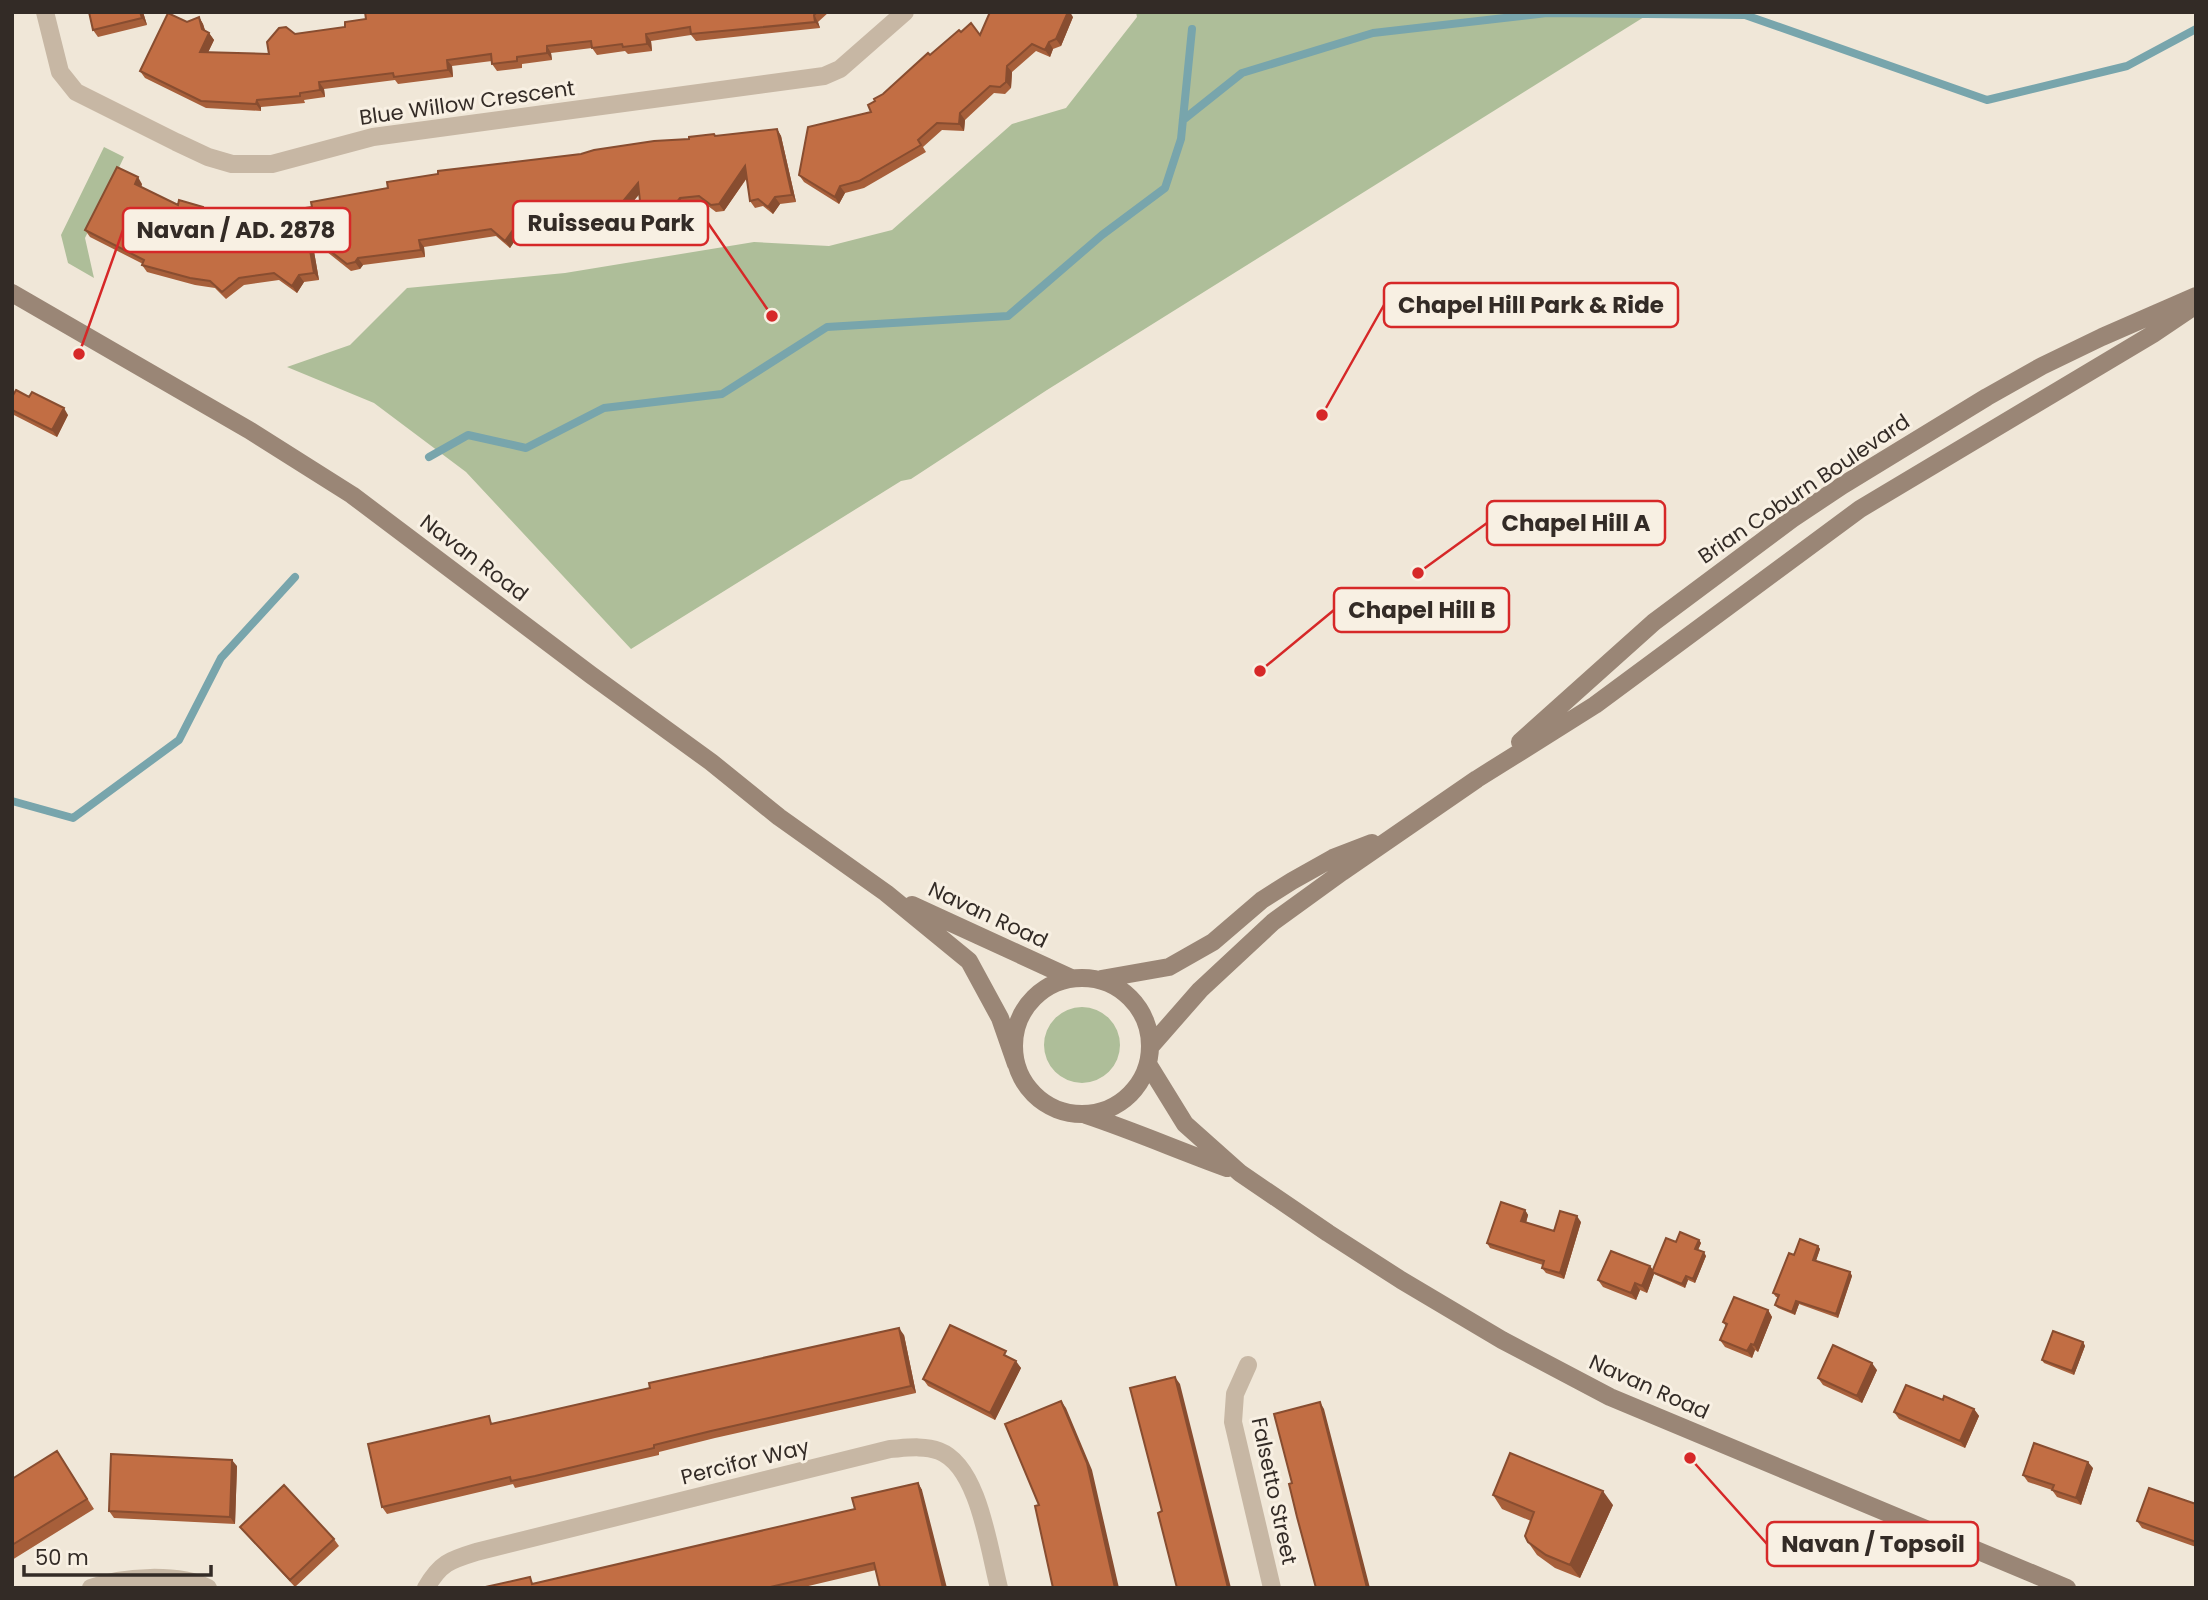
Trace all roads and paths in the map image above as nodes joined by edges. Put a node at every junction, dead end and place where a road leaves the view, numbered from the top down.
1 (45, 12) edge
2 (905, 12) edge
3 (12, 293) edge
4 (2196, 296) edge
5 (2196, 305) edge
6 (1477, 779) junction
7 (1395, 835) junction
8 (886, 892) junction
9 (1071, 978) junction
10 (1099, 979) junction
11 (1149, 1056) junction
12 (1016, 1064) junction
13 (1083, 1114) junction
14 (1240, 1173) junction
15 (1248, 1365) dead end
16 (91, 1588) edge
17 (208, 1588) edge
18 (426, 1588) edge
19 (999, 1588) edge
20 (1272, 1588) edge
21 (2067, 1588) edge

1 - 2 street, Blue Willow Crescent
3 - 8 main road, Navan Road
4 - 6 main road, Brian Coburn Boulevard
5 - 6 main road, Brian Coburn Boulevard
6 - 7 main road, Brian Coburn Boulevard
7 - 10 main road, Brian Coburn Boulevard
7 - 11 main road, Brian Coburn Boulevard
8 - 9 main road, Navan Road
8 - 12 main road, Navan Road
9 - 10 main road
9 - 12 main road
10 - 11 main road
11 - 13 main road
11 - 14 main road, Navan Road
12 - 13 main road
13 - 14 main road, Navan Road
14 - 21 main road, Navan Road
15 - 20 street, Falsetto Street
16 - 17 street
18 - 19 street, Percifor Way

